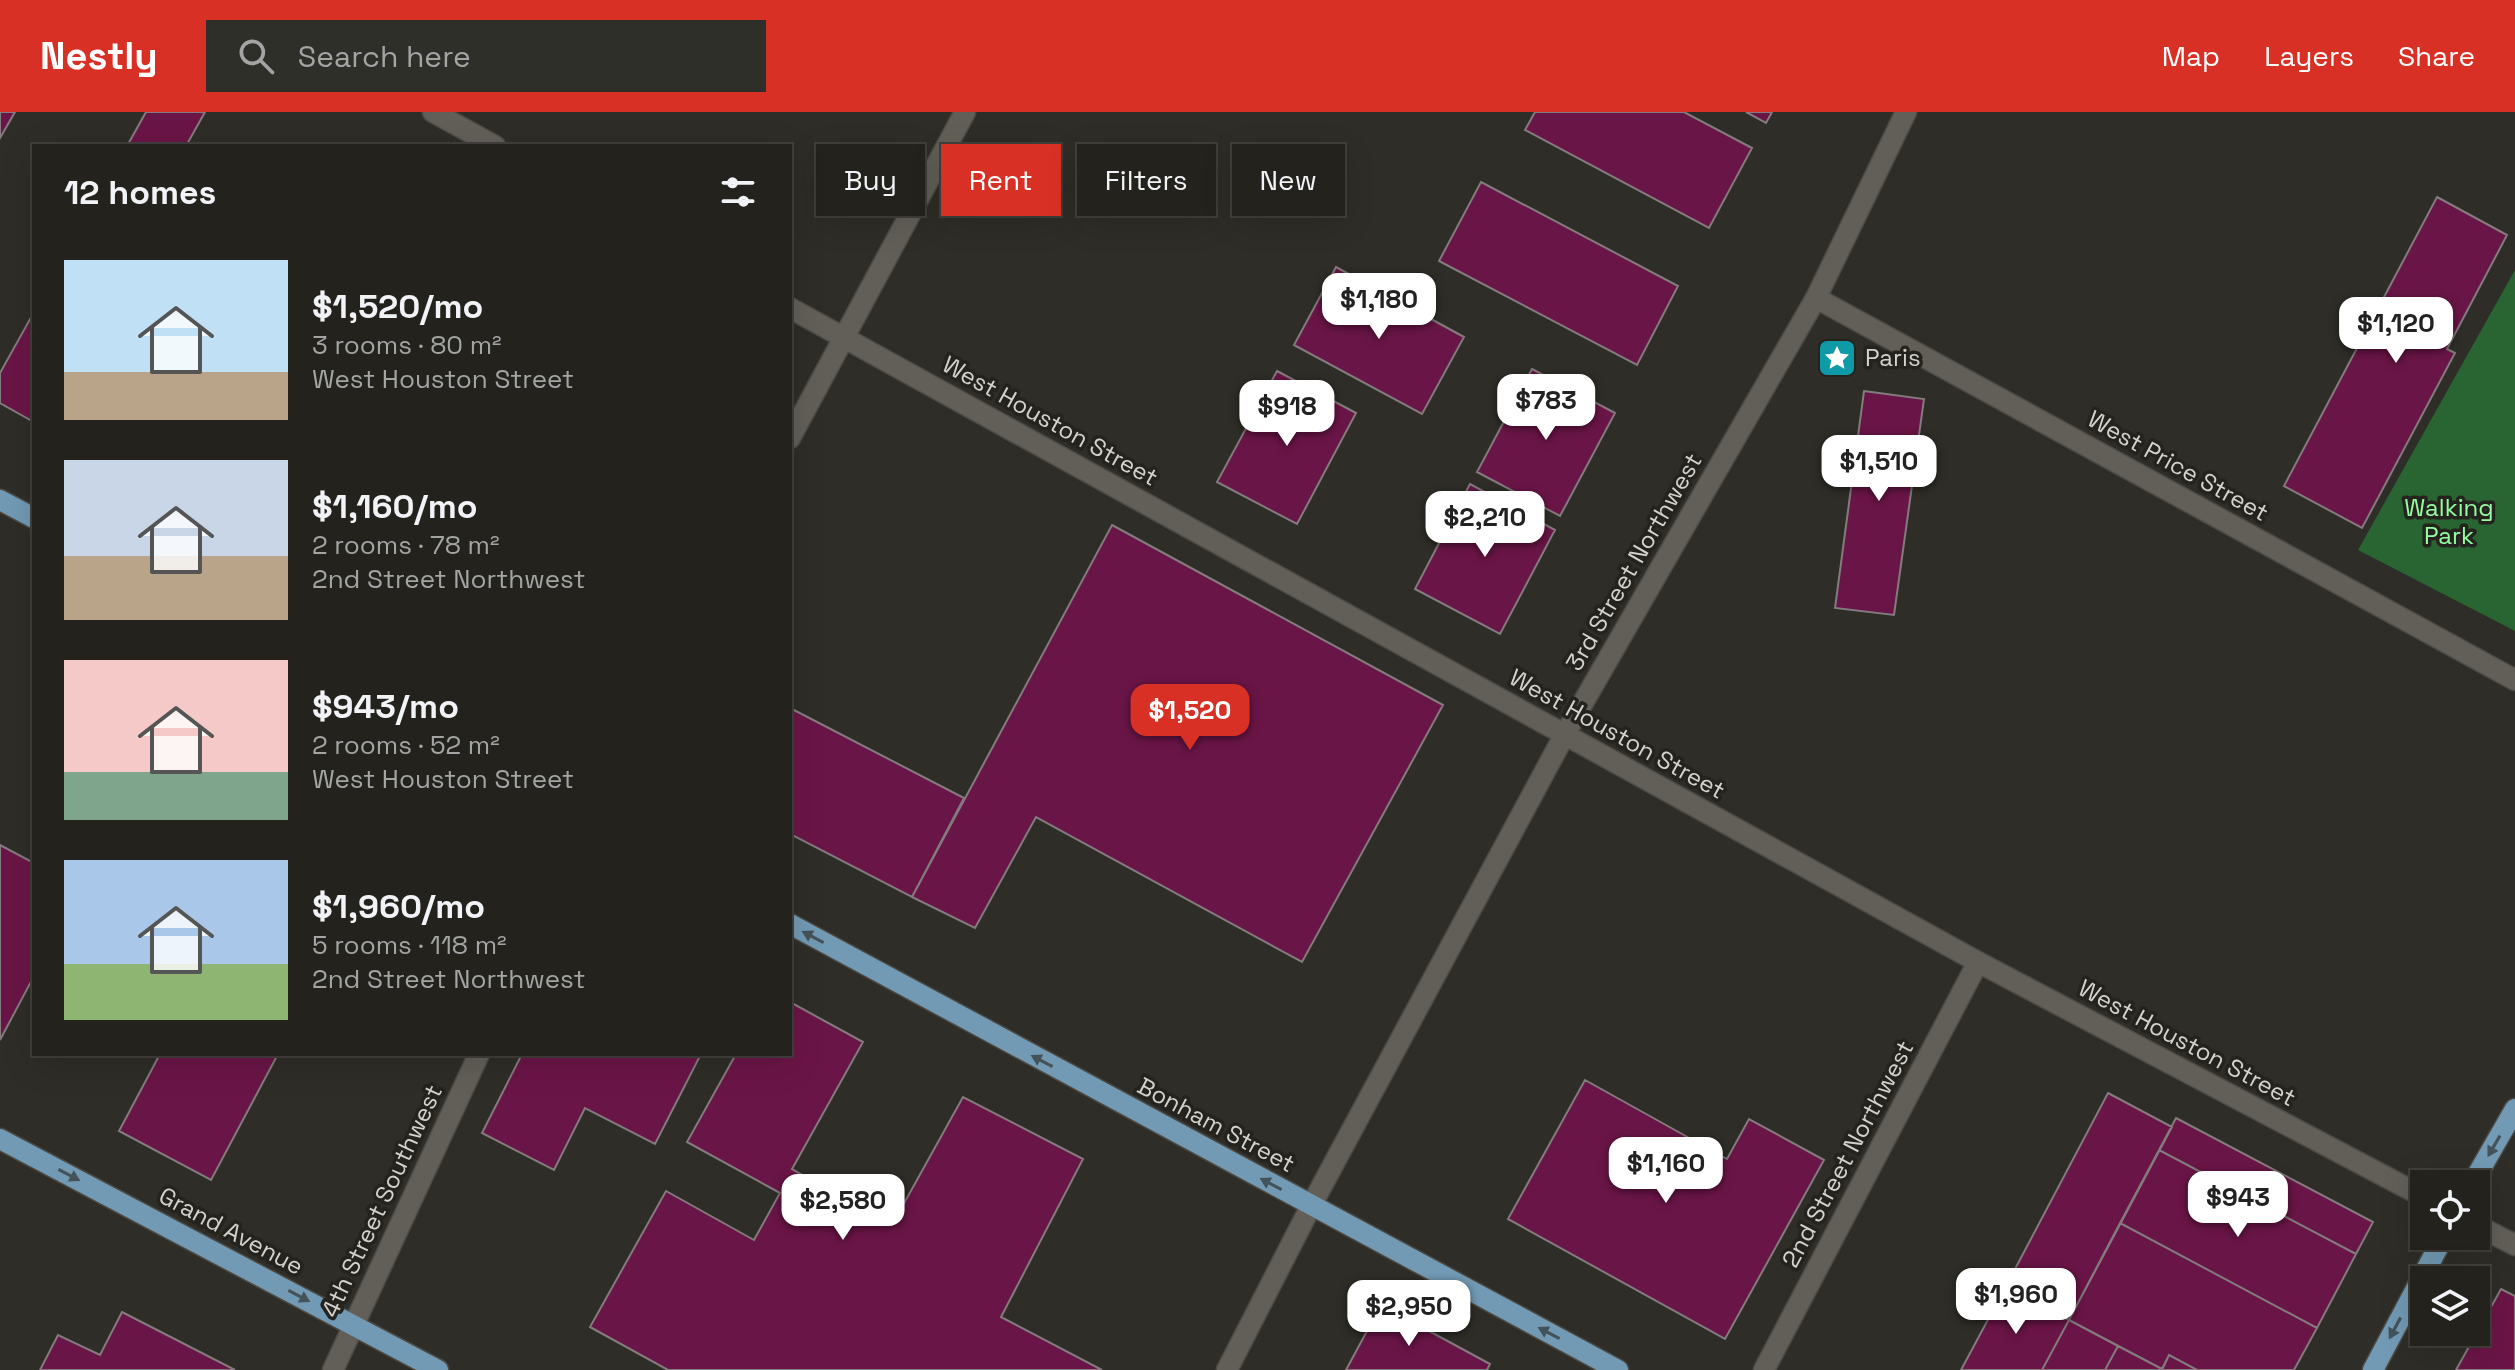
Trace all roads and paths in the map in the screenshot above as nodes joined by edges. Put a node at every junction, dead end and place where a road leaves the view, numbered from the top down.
1 (433, 112) edge
2 (965, 112) edge
3 (1906, 112) edge
4 (491, 144) edge
5 (1816, 298) junction
6 (792, 309) edge
7 (844, 338) junction
8 (792, 434) edge
9 (0, 500) edge
10 (32, 517) edge
11 (2515, 680) edge
12 (1565, 734) junction
13 (792, 925) edge
14 (1978, 962) junction
15 (478, 1056) edge
16 (2515, 1109) edge
17 (0, 1139) edge
18 (2480, 1170) edge
19 (2410, 1190) edge
20 (1311, 1206) junction
21 (2490, 1232) edge
22 (2515, 1245) edge
23 (2437, 1250) edge
24 (354, 1325) junction
25 (333, 1370) edge
26 (438, 1370) edge
27 (1227, 1370) edge
28 (1618, 1370) edge
29 (1764, 1370) edge
30 (2373, 1370) edge

1 - 4 street
2 - 7 street
3 - 5 street, 3rd Street Northwest
5 - 11 street, West Price Street
5 - 12 street, 3rd Street Northwest
6 - 7 street, West Houston Street
7 - 8 street
7 - 12 street, West Houston Street
9 - 10 main road
12 - 14 street, West Houston Street
12 - 20 street, 3rd Street Northwest
20 -> 13 main road, Bonham Street
14 - 19 street, West Houston Street
14 - 29 street, 2nd Street Northwest
15 - 24 street, 4th Street Southwest
16 -> 18 main road
17 -> 24 main road, Grand Avenue
20 - 27 street, 3rd Street Northwest
28 -> 20 main road, Bonham Street
21 - 22 street
23 -> 30 main road
24 - 25 street, 4th Street Southwest
24 - 26 main road, Grand Avenue

